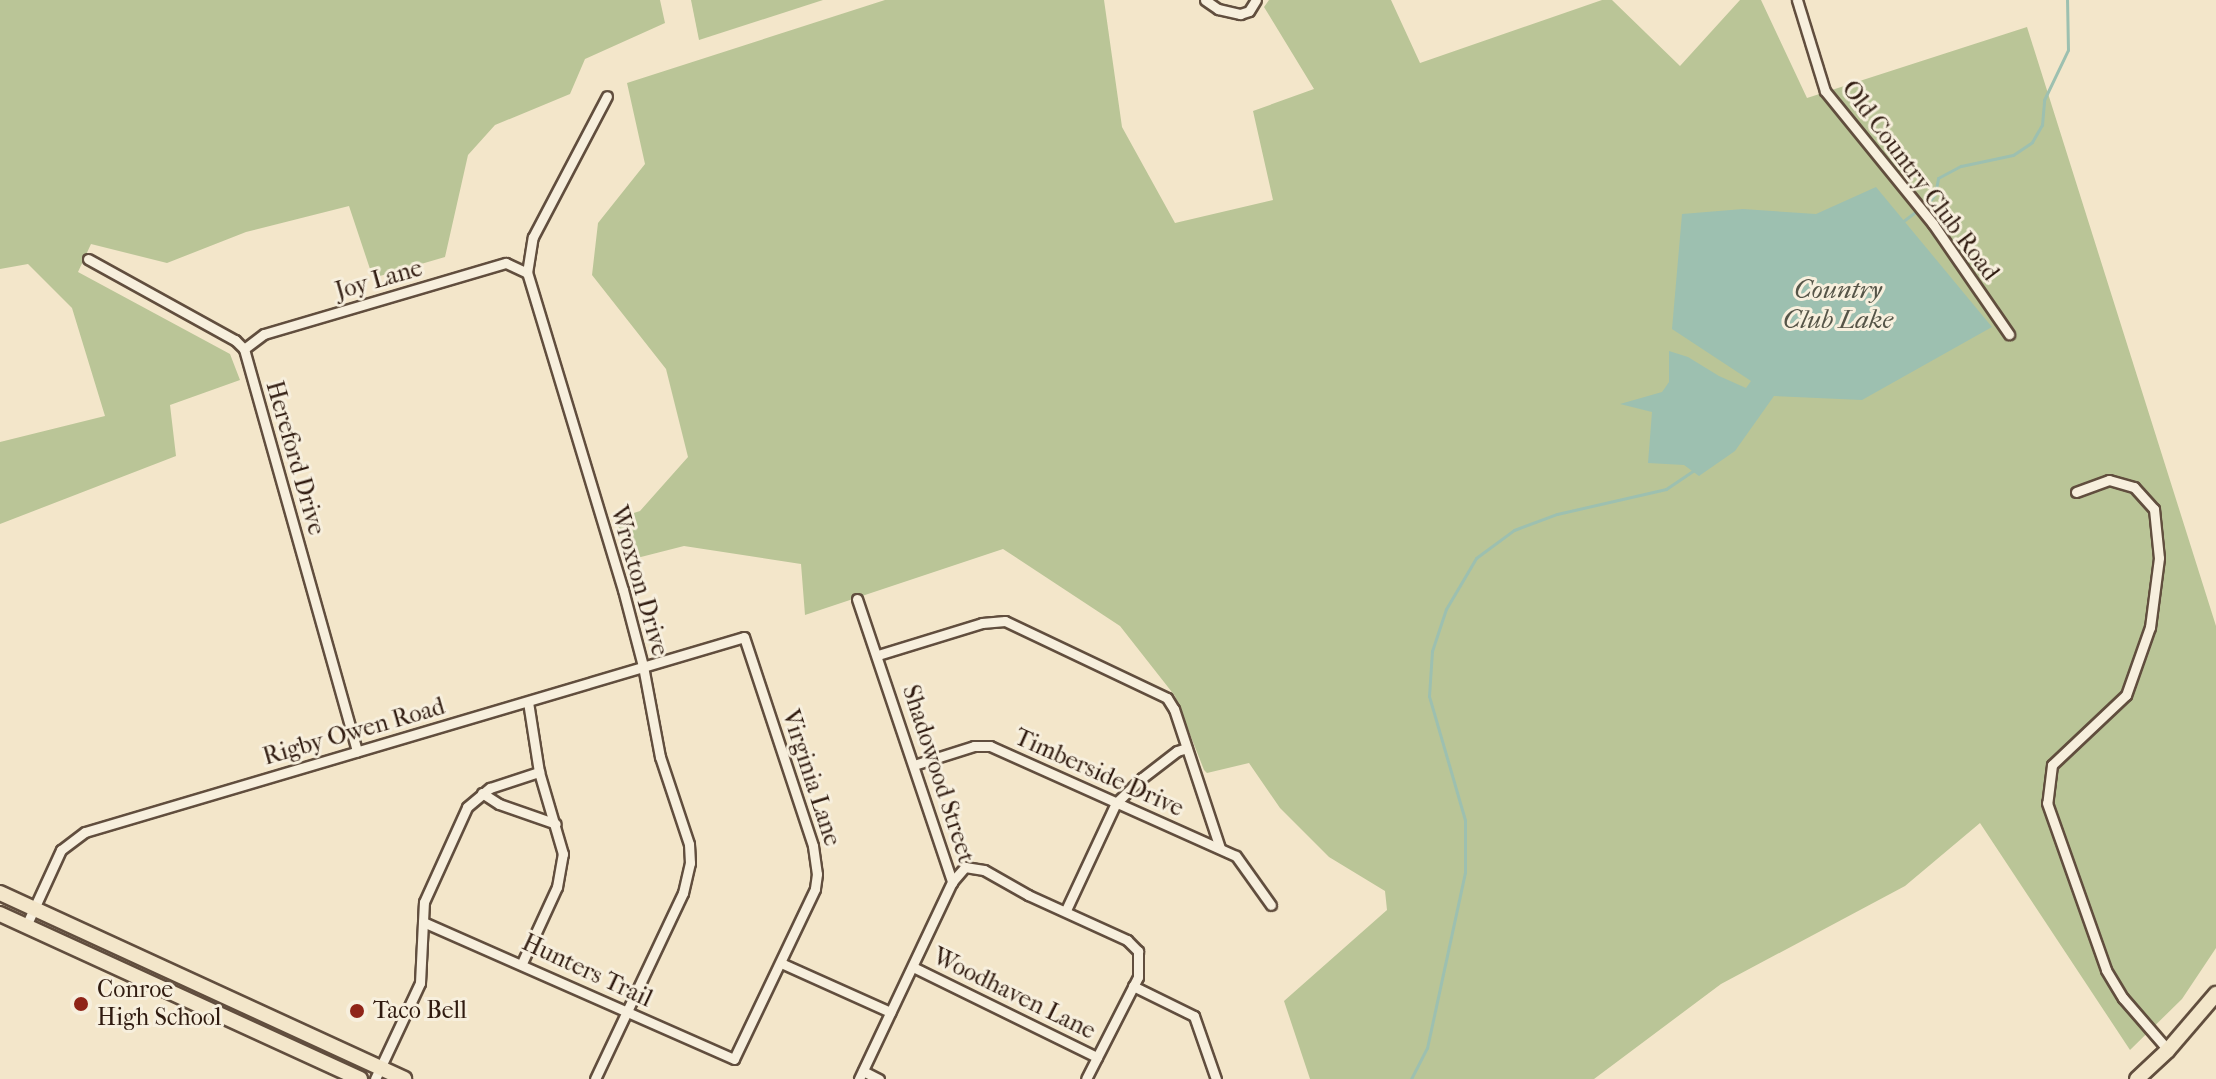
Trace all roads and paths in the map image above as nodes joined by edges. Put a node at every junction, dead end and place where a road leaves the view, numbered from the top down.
1 (1205, 0) edge
2 (1256, 0) edge
3 (1797, 0) edge
4 (607, 96) dead end
5 (88, 259) dead end
6 (527, 273) junction
7 (2009, 334) dead end
8 (244, 349) junction
9 (2076, 492) dead end
10 (857, 599) dead end
11 (744, 637) joint
12 (878, 655) junction
13 (643, 666) junction
14 (528, 702) junction
15 (1187, 748) junction
16 (357, 751) junction
17 (914, 765) junction
18 (539, 772) junction
19 (482, 793) junction
20 (1116, 803) junction
21 (556, 824) junction
22 (1220, 848) junction
23 (952, 882) junction
24 (0, 893) edge
25 (1271, 905) dead end
26 (35, 908) junction
27 (1066, 910) junction
28 (0, 914) edge
29 (423, 922) junction
30 (26, 926) junction
31 (522, 963) junction
32 (781, 963) junction
33 (913, 967) junction
34 (132, 975) junction
35 (1133, 986) junction
36 (2216, 994) edge
37 (221, 995) junction
38 (626, 1012) junction
39 (890, 1012) junction
40 (2168, 1050) junction
41 (1097, 1057) junction
42 (734, 1059) joint
43 (378, 1074) edge
44 (861, 1075) edge
45 (360, 1079) edge
46 (404, 1079) edge
47 (595, 1079) edge
48 (879, 1079) edge
49 (1086, 1079) edge
50 (1216, 1079) edge
51 (2137, 1079) edge

1 - 2 street
3 - 7 street, Old Country Club Road
4 - 6 street, Wroxton Drive
5 - 8 street
6 - 8 street, Joy Lane
6 - 13 street, Wroxton Drive
8 - 16 street, Hereford Drive
9 - 40 street
10 - 12 street, Shadowood Street
11 - 13 street, Rigby Owen Road
11 - 32 street, Virginia Lane
12 - 15 street
12 - 17 street, Shadowood Street
13 - 14 street, Rigby Owen Road
13 - 38 street, Wroxton Drive
14 - 16 street, Rigby Owen Road
14 - 18 street
15 - 20 street
15 - 22 street
16 - 26 street, Rigby Owen Road
17 - 20 street, Timberside Drive
17 - 23 street, Shadowood Street
18 - 19 street
18 - 21 street
19 - 21 street
19 - 29 street
20 - 22 street, Timberside Drive
20 - 27 street
21 - 31 street
22 - 25 street, Timberside Drive
23 - 27 street
23 - 33 street, Shadowood Street
24 - 26 main road
26 - 30 street, Rigby Owen Road
26 - 37 main road
27 - 35 street
28 - 30 main road
29 - 31 street, Hunters Trail
29 - 43 street
30 - 34 main road
31 - 38 street, Hunters Trail
32 - 39 street
32 - 42 street, Virginia Lane
33 - 39 street, Shadowood Street
33 - 41 street, Woodhaven Lane
34 - 37 main road
34 - 45 main road
35 - 41 street
35 - 50 street
36 - 40 main road
37 - 43 main road
38 - 42 street, Hunters Trail
38 - 47 street, Wroxton Drive
39 - 44 street, Shadowood Street
40 - 51 main road
41 - 49 street
43 - 46 main road
44 - 48 street

